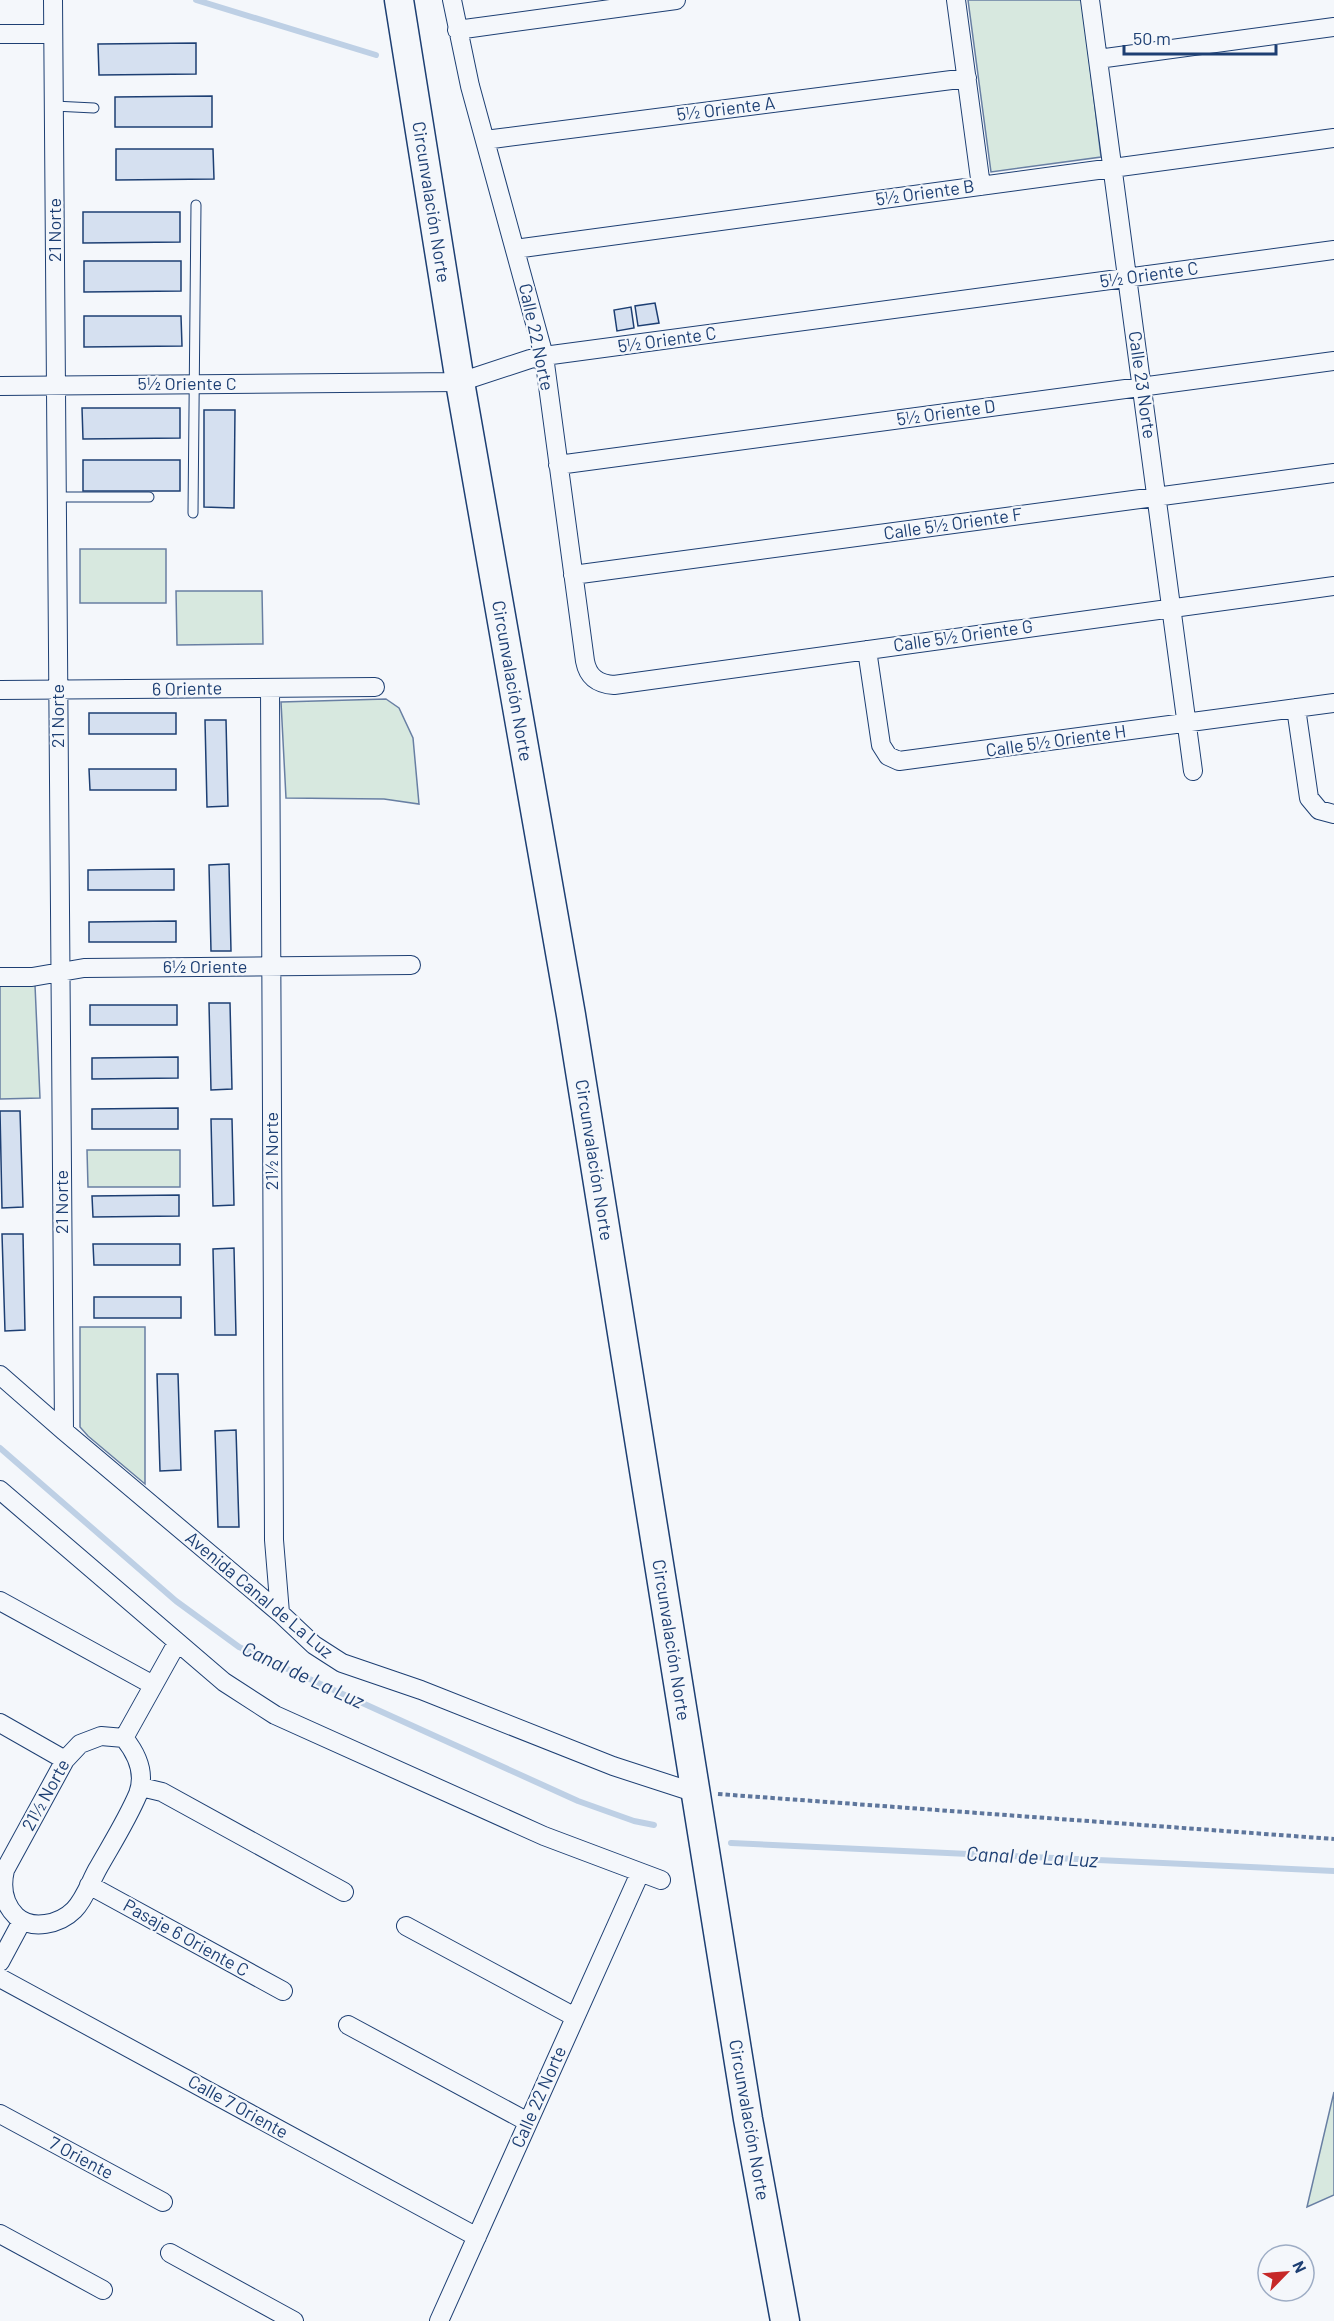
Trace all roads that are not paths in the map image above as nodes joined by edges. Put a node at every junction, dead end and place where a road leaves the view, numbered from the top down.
1 (53, 0) edge
2 (399, 0) edge
3 (452, 0) edge
4 (676, 0) edge
5 (956, 0) edge
6 (1090, 0) edge
7 (1334, 27) edge
8 (457, 30) junction
9 (0, 34) edge
10 (53, 34) junction
11 (1098, 59) junction
12 (967, 78) junction
13 (54, 106) junction
14 (94, 108) dead end
15 (1334, 138) edge
16 (485, 140) junction
17 (1113, 168) junction
18 (981, 186) junction
19 (196, 205) dead end
20 (515, 249) junction
21 (1334, 250) edge
22 (1127, 278) junction
23 (544, 356) junction
24 (1334, 362) edge
25 (460, 382) junction
26 (194, 384) junction
27 (56, 385) junction
28 (0, 386) edge
29 (1142, 387) junction
30 (558, 465) junction
31 (1334, 473) edge
32 (1156, 496) junction
33 (57, 497) junction
34 (149, 497) dead end
35 (194, 513) dead end
36 (573, 575) junction
37 (1334, 586) edge
38 (1171, 607) junction
39 (867, 650) junction
40 (593, 678) joint
41 (375, 687) dead end
42 (270, 688) junction
43 (0, 690) edge
44 (58, 690) junction
45 (1334, 703) edge
46 (1296, 708) junction
47 (1187, 723) junction
48 (1193, 771) dead end
49 (1334, 814) edge
50 (411, 965) dead end
51 (271, 966) junction
52 (60, 972) junction
53 (0, 977) edge
54 (0, 1375) edge
55 (64, 1431) junction
56 (0, 1490) edge
57 (0, 1601) edge
58 (280, 1613) junction
59 (177, 1642) junction
60 (153, 1685) junction
61 (0, 1723) edge
62 (124, 1738) junction
63 (65, 1760) junction
64 (141, 1787) junction
65 (696, 1793) junction
66 (8, 1846) edge
67 (640, 1873) junction
68 (661, 1880) dead end
69 (89, 1885) junction
70 (344, 1892) dead end
71 (22, 1921) junction
72 (406, 1926) dead end
73 (0, 1962) edge
74 (0, 1978) edge
75 (283, 1991) dead end
76 (575, 2017) junction
77 (348, 2025) dead end
78 (0, 2114) edge
79 (528, 2122) junction
80 (162, 2202) dead end
81 (0, 2234) edge
82 (477, 2237) junction
83 (170, 2253) dead end
84 (103, 2290) dead end
85 (294, 2321) edge
86 (439, 2321) edge
87 (785, 2321) edge

1 - 10 street, 21 Norte
2 - 25 main road, Circunvalación Norte
3 - 8 street, Calle 22 Norte
4 - 8 street
5 - 12 street
6 - 11 street, Calle 23 Norte
7 - 11 street
8 - 16 street, Calle 22 Norte
9 - 10 street
10 - 13 street, 21 Norte
11 - 17 street, Calle 23 Norte
12 - 16 street, 5½ Oriente A
12 - 18 street
13 - 14 lane
13 - 27 street, 21 Norte
15 - 17 street, 5½ Oriente B
16 - 20 street, Calle 22 Norte
17 - 18 street, 5½ Oriente B
17 - 22 street, Calle 23 Norte
18 - 20 street, 5½ Oriente B
19 - 26 lane
20 - 23 street, Calle 22 Norte
21 - 22 street, 5½ Oriente C
22 - 23 street, 5½ Oriente C
22 - 29 street, Calle 23 Norte
23 - 25 street, 5½ Oriente C
23 - 30 street, Calle 22 Norte
24 - 29 street, 5½ Oriente D
25 - 26 street, 5½ Oriente C
25 - 65 main road, Circunvalación Norte
26 - 27 street, 5½ Oriente C
26 - 35 lane
27 - 28 street, 5½ Oriente C
27 - 33 street, 21 Norte
29 - 30 street, 5½ Oriente D
29 - 32 street, Calle 23 Norte
30 - 36 street, Calle 22 Norte
31 - 32 street, Calle 5½ Oriente F
32 - 36 street, Calle 5½ Oriente F
32 - 38 street, Calle 23 Norte
33 - 34 lane
33 - 44 street, 21 Norte
36 - 40 street, Calle 22 Norte
37 - 38 street, Calle 5½ Oriente G
38 - 39 street, Calle 5½ Oriente G
38 - 47 street, Calle 23 Norte
39 - 40 street, Calle 5½ Oriente G
39 - 47 street, Calle 5½ Oriente H
41 - 42 street, 6 Oriente
42 - 44 street, 6 Oriente
42 - 51 street, 21½ Norte
43 - 44 street, 6 Oriente
44 - 52 street, 21 Norte
45 - 46 street, Calle 5½ Oriente H
46 - 47 street, Calle 5½ Oriente H
46 - 49 street
47 - 48 street, Calle 23 Norte
50 - 51 street, 6½ Oriente
51 - 52 street, 6½ Oriente
51 - 58 street, 21½ Norte
52 - 53 street, 6½ Oriente
52 - 55 street, 21 Norte
54 - 55 street, Avenida Canal de La Luz
55 - 58 street, Avenida Canal de La Luz
56 - 59 street
57 - 60 street
58 - 65 street, Avenida Canal de La Luz
59 - 60 street
59 - 67 street
60 - 62 street
61 - 63 street
62 - 63 street, 21½ Norte
62 - 64 street
63 - 66 street, 21½ Norte
64 - 69 street
64 - 70 street
65 - 87 main road, Circunvalación Norte
66 - 71 street, 21½ Norte
67 - 68 street
67 - 76 street, Calle 22 Norte
69 - 71 street
69 - 75 street, Pasaje 6 Oriente C
71 - 73 street
72 - 76 street
74 - 82 street, Calle 7 Oriente
76 - 79 street, Calle 22 Norte
77 - 79 street
78 - 80 street, 7 Oriente
79 - 82 street, Calle 22 Norte
81 - 84 street
82 - 86 street, Calle 22 Norte
83 - 85 street

